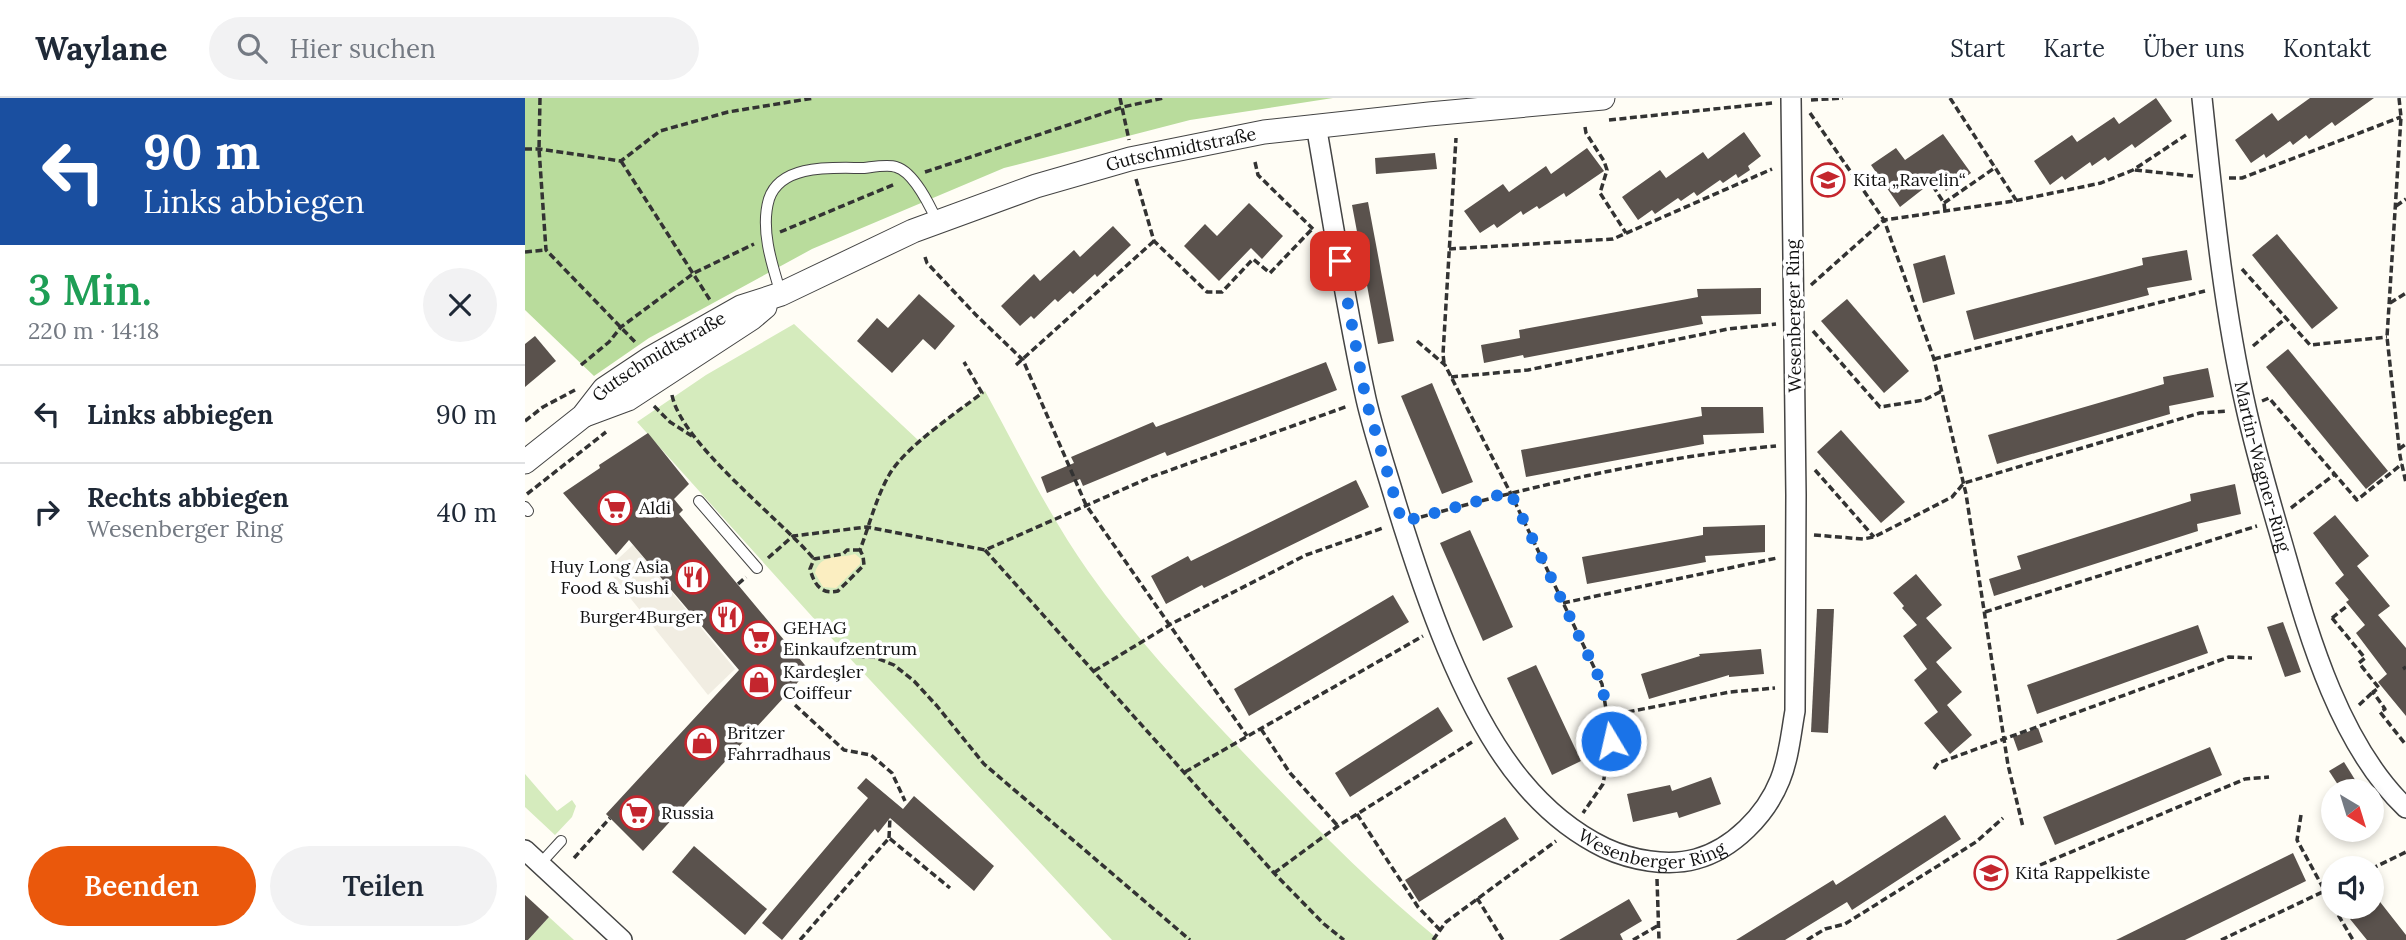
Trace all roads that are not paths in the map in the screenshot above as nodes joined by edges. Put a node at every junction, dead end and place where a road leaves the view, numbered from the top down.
1 (2202, 98) edge
2 (1797, 103) edge
3 (1602, 109) edge
4 (1316, 125) junction
5 (937, 222) junction
6 (781, 294) junction
7 (525, 462) edge
8 (699, 501) dead end
9 (757, 568) road end
10 (2406, 808) edge
11 (561, 841) dead end
12 (525, 850) edge
13 (540, 864) junction
14 (622, 940) edge

1 - 10 street, Martin-Wagner-Ring
2 - 4 street, Wesenberger Ring
3 - 4 street, Gutschmidtstraße
4 - 5 street, Gutschmidtstraße
5 - 6 street, Gutschmidtstraße
5 - 6 lane
6 - 7 street, Gutschmidtstraße
8 - 9 lane
11 - 13 lane
12 - 13 street
13 - 14 street

